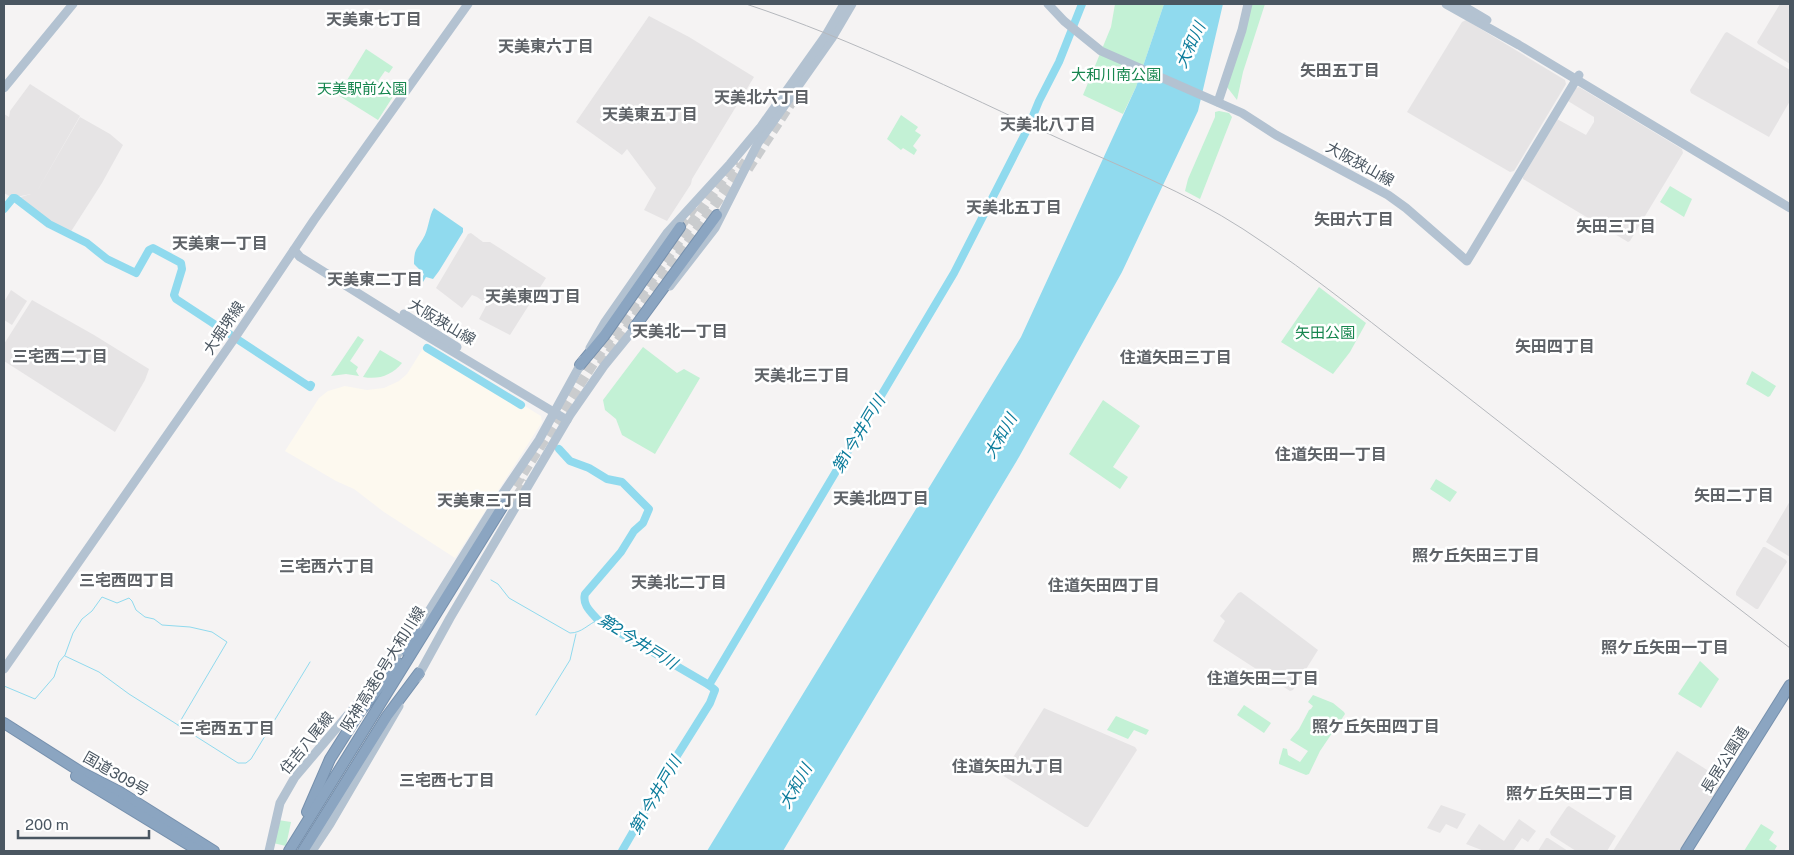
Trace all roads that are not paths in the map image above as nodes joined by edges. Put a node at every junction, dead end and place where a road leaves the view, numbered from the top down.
1 (73, 4) edge
2 (468, 4) edge
3 (844, 4) edge
4 (852, 4) edge
5 (1048, 4) edge
6 (1248, 4) edge
7 (1446, 4) edge
8 (1460, 4) edge
9 (1577, 77) junction
10 (4, 88) edge
11 (1216, 101) junction
12 (1790, 201) edge
13 (1790, 208) edge
14 (717, 215) dead end
15 (680, 227) tunnel mouth
16 (294, 250) junction
17 (634, 328) junction
18 (580, 365) junction
19 (556, 410) junction
20 (569, 418) junction
21 (507, 506) tunnel mouth
22 (416, 631) junction
23 (4, 669) edge
24 (419, 673) junction
25 (1790, 685) edge
26 (1790, 695) edge
27 (4, 723) edge
28 (4, 731) edge
29 (80, 775) junction
30 (123, 802) junction
31 (320, 805) junction
32 (293, 849) edge
33 (188, 851) edge
34 (199, 851) edge
35 (206, 851) edge
36 (214, 851) edge
37 (269, 851) edge
38 (303, 851) edge
39 (312, 851) edge
40 (1686, 851) edge
41 (1692, 851) edge

1 - 10 main road
2 - 16 main road, 大堀堺線
3 - 18 main road
4 - 17 main road
5 - 11 main road, 大阪狭山線
6 - 11 main road
7 - 9 main road
8 - 9 main road
9 - 11 main road, 大阪狭山線
9 - 12 main road
9 - 13 main road
14 - 17 highway
15 - 18 highway
16 - 19 main road, 大阪狭山線
16 - 23 main road, 大堀堺線
17 - 20 main road
18 - 19 main road
19 - 20 main road, 大阪狭山線
19 - 22 main road, 住吉八尾線
20 - 24 main road
21 - 31 highway, 阪神高速6号大和川線
22 - 31 highway
22 - 37 main road, 住吉八尾線
24 - 31 highway
24 - 39 main road
25 - 40 highway, 長居公園通
26 - 41 highway, 長居公園通
27 - 29 highway, 国道309号
28 - 29 highway, 国道309号
29 - 30 highway
29 - 33 highway, 国道309号
29 - 36 highway, 国道309号
30 - 34 highway
30 - 35 highway
31 - 32 highway, 阪神高速6号大和川線
31 - 38 highway

